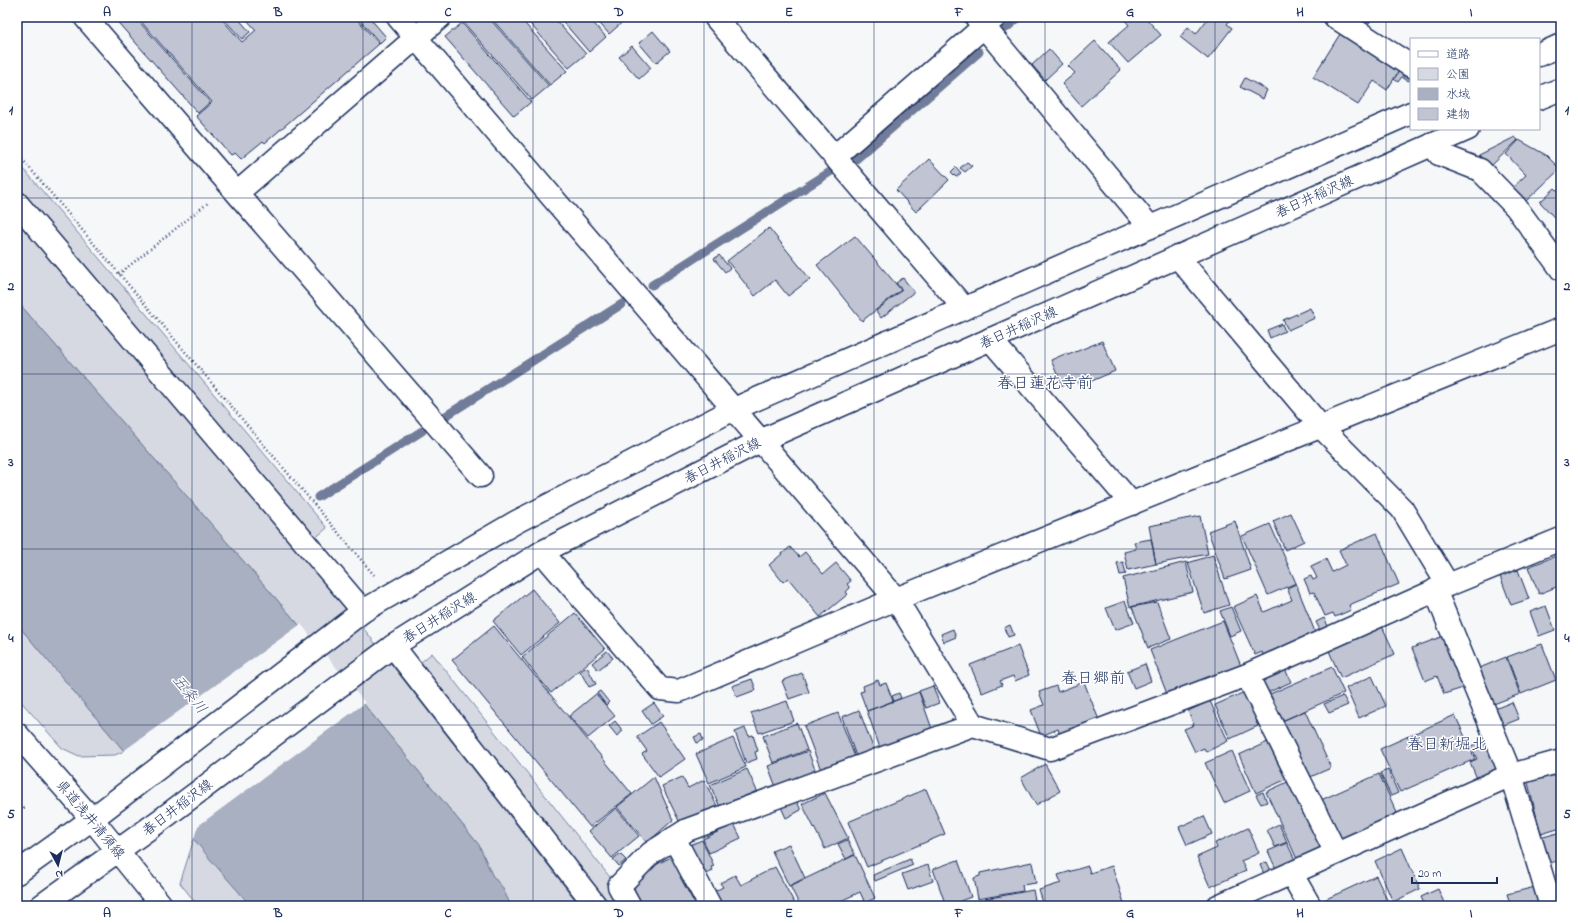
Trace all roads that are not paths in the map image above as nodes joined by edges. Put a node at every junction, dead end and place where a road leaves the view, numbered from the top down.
1 (85, 17) edge
2 (398, 17) edge
3 (440, 17) edge
4 (715, 17) edge
5 (1335, 17) edge
6 (985, 20) edge
7 (416, 38) junction
8 (1561, 45) edge
9 (1540, 55) edge
10 (1410, 65) edge
11 (1561, 89) edge
12 (1540, 98) edge
13 (1410, 113) edge
14 (1466, 130) edge
15 (1433, 144) junction
16 (834, 157) junction
17 (234, 189) junction
18 (17, 203) edge
19 (1150, 227) junction
20 (1178, 256) junction
21 (1561, 269) edge
22 (964, 308) junction
23 (1561, 329) edge
24 (990, 339) junction
25 (734, 409) junction
26 (1321, 427) junction
27 (762, 440) junction
28 (481, 476) dead end
29 (1132, 504) junction
30 (1561, 539) edge
31 (542, 552) junction
32 (1442, 588) junction
33 (896, 599) junction
34 (359, 615) junction
35 (388, 650) junction
36 (1247, 675) junction
37 (974, 725) junction
38 (17, 734) edge
39 (1561, 761) edge
40 (1511, 776) junction
41 (92, 819) junction
42 (674, 838) junction
43 (118, 851) junction
44 (1336, 853) junction
45 (17, 872) edge
46 (1291, 873) junction
47 (41, 906) edge
48 (162, 906) edge
49 (596, 906) edge
50 (630, 906) edge
51 (710, 906) edge
52 (1218, 906) edge
53 (1310, 906) edge
54 (1550, 906) edge

1 - 17 street
2 - 7 street
3 - 7 street
4 - 16 street
5 - 10 street
6 - 16 street
6 - 19 street
7 - 17 street
7 - 25 street
8 - 9 street
11 - 12 street
13 - 19 street
14 - 15 street, 春日井稲沢線
15 - 20 street, 春日井稲沢線
15 - 21 street
16 - 22 street
17 - 28 street
18 - 34 street
19 - 22 street
20 - 24 street, 春日井稲沢線
20 - 26 street
22 - 25 street
23 - 26 street
24 - 27 street, 春日井稲沢線
24 - 29 street
25 - 27 street
25 - 34 street
26 - 29 street
26 - 32 street
27 - 31 street, 春日井稲沢線
27 - 33 street
29 - 33 street
30 - 32 street
31 - 33 street
31 - 35 street, 春日井稲沢線
32 - 36 street
32 - 40 street
33 - 37 street
34 - 41 street
35 - 43 street, 春日井稲沢線
35 - 49 street
36 - 37 street
36 - 44 street
37 - 42 street
38 - 41 street, 県道浅井清須線
39 - 40 street
40 - 44 street
40 - 54 street
41 - 43 street, 県道浅井清須線
41 - 45 street
42 - 50 street
42 - 51 street
43 - 47 street, 春日井稲沢線
43 - 48 street, 県道浅井清須線
44 - 46 street
46 - 52 street
46 - 53 street

